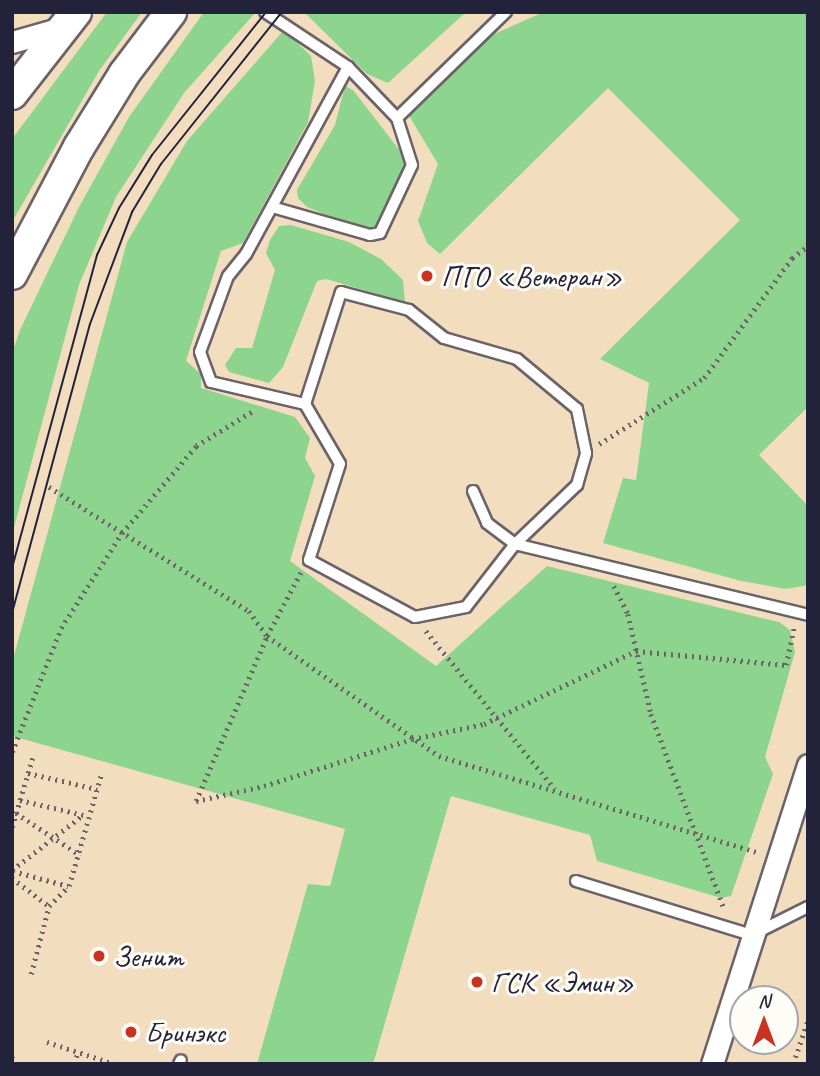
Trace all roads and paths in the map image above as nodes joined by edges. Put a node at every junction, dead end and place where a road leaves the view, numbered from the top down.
1 (170, 12) edge
2 (265, 12) edge
3 (506, 12) edge
4 (69, 20) edge
5 (12, 42) edge
6 (348, 67) junction
7 (12, 94) edge
8 (397, 118) junction
9 (272, 207) junction
10 (808, 246) edge
11 (12, 274) edge
12 (279, 398) junction
13 (305, 404) junction
14 (586, 453) junction
15 (49, 487) dead end
16 (472, 491) dead end
17 (122, 533) junction
18 (515, 544) junction
19 (309, 559) junction
20 (604, 565) junction
21 (803, 613) edge
22 (415, 617) junction
23 (267, 636) junction
24 (636, 651) junction
25 (495, 719) junction
26 (412, 739) junction
27 (12, 752) edge
28 (33, 757) dead end
29 (807, 772) edge
30 (28, 773) junction
31 (101, 775) dead end
32 (97, 789) junction
33 (557, 792) junction
34 (20, 800) junction
35 (16, 813) junction
36 (83, 815) junction
37 (89, 817) junction
38 (12, 827) edge
39 (693, 833) junction
40 (53, 839) junction
41 (80, 855) junction
42 (777, 858) junction
43 (12, 871) edge
44 (12, 877) edge
45 (576, 881) dead end
46 (69, 886) junction
47 (50, 906) junction
48 (808, 907) edge
49 (742, 932) junction
50 (31, 974) dead end
51 (808, 1020) edge
52 (47, 1042) dead end
53 (78, 1052) junction
54 (12, 1057) edge
55 (17, 1064) edge
56 (74, 1064) edge
57 (115, 1064) edge
58 (712, 1064) edge
59 (793, 1064) edge

1 - 11 main road
2 - 6 lane
3 - 8 lane
4 - 5 street
4 - 7 main road
6 - 8 lane
6 - 9 lane
8 - 9 lane
9 - 12 lane
10 - 14 path
12 - 13 lane
12 - 17 path
13 - 14 lane
13 - 19 lane
14 - 18 lane
15 - 17 path
16 - 18 lane
17 - 23 path
17 - 27 path
18 - 20 lane
18 - 22 lane
19 - 22 lane
19 - 23 path
20 - 21 lane
20 - 24 path
21 - 24 path
22 - 25 path
23 - 26 path
23 - 26 path
24 - 25 path
24 - 39 path
25 - 26 path
25 - 33 path
26 - 33 path
28 - 30 path
29 - 42 street
30 - 32 path
30 - 34 path
31 - 32 path
32 - 37 path
33 - 39 path
34 - 35 path
34 - 36 path
35 - 38 path
35 - 40 path
36 - 37 path
36 - 40 path
37 - 41 path
39 - 42 path
39 - 49 path
40 - 41 path
40 - 43 path
41 - 46 path
42 - 49 street
43 - 46 path
44 - 47 path
45 - 49 lane
46 - 47 path
47 - 50 path
48 - 49 lane
49 - 58 street
51 - 59 path
52 - 53 path
53 - 56 path
53 - 57 path
54 - 55 path

